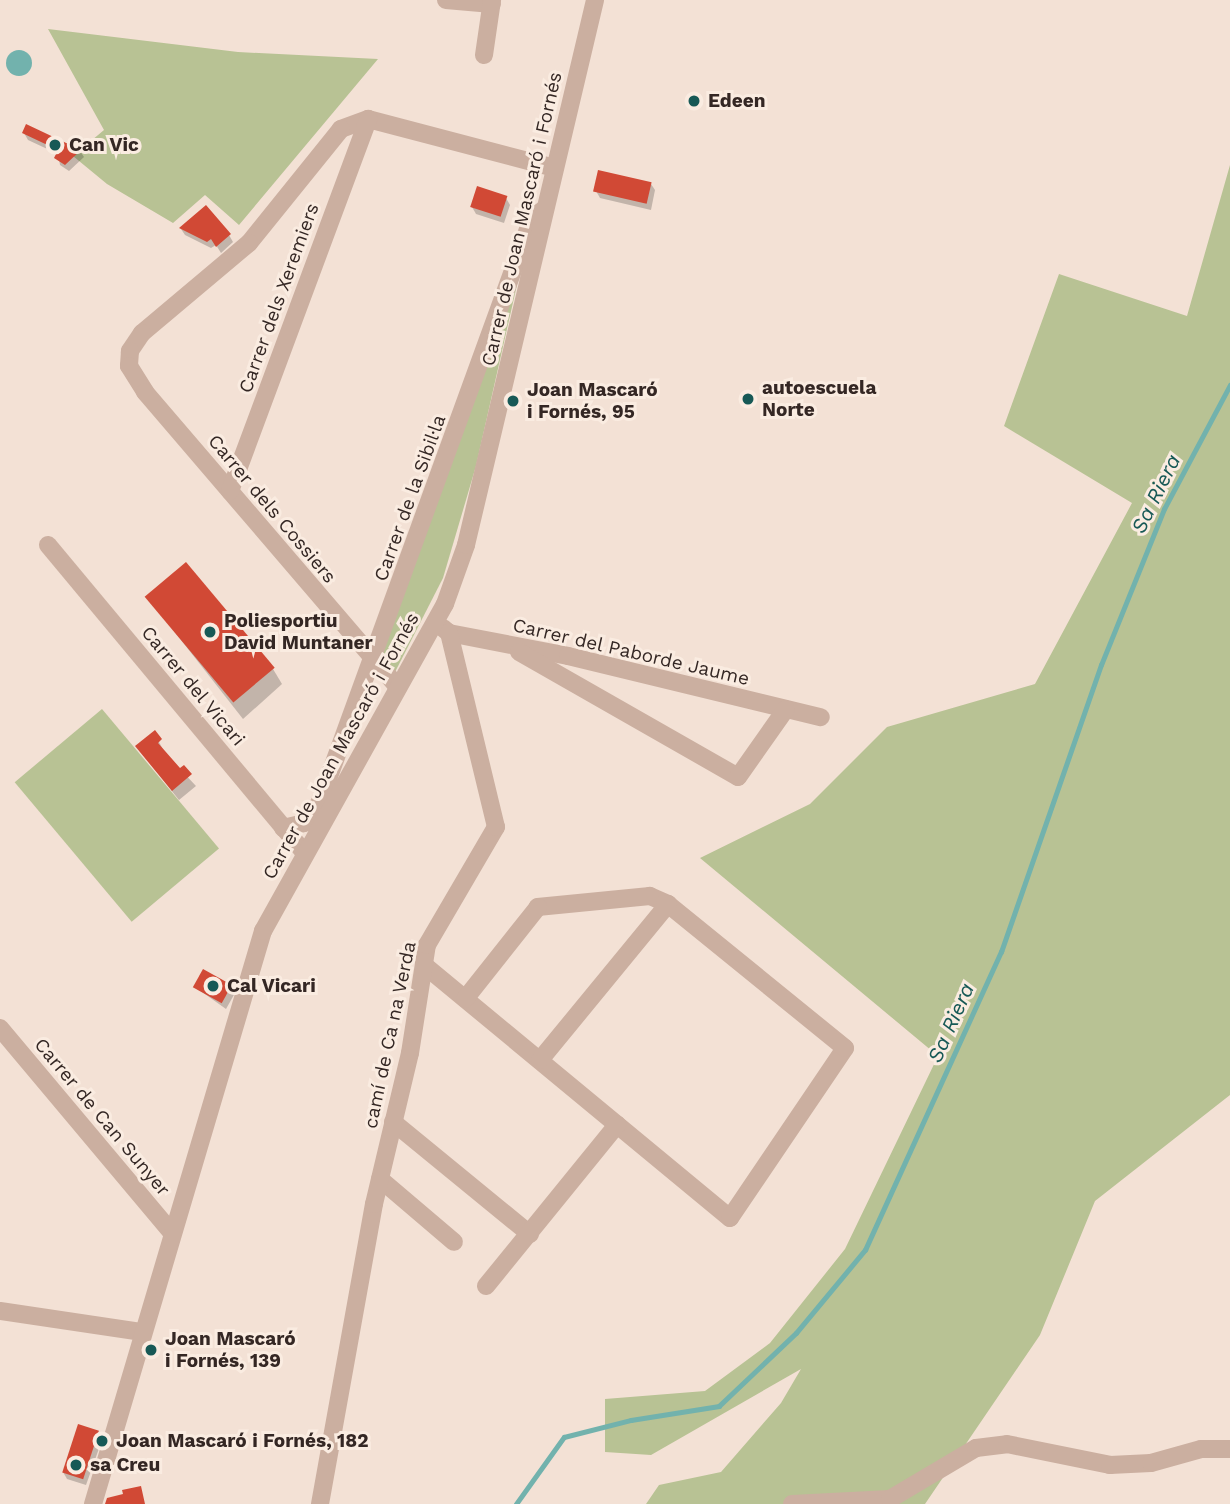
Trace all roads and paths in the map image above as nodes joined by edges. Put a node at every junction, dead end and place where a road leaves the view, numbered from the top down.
1 (446, 0) edge
2 (595, 0) edge
3 (492, 2) edge
4 (484, 55) dead end
5 (368, 119) junction
6 (555, 168) junction
7 (546, 208) junction
8 (230, 491) junction
9 (48, 545) dead end
10 (435, 621) junction
11 (449, 633) junction
12 (507, 645) junction
13 (374, 661) junction
14 (398, 687) junction
15 (786, 709) junction
16 (821, 717) dead end
17 (283, 828) junction
18 (305, 854) junction
19 (668, 904) junction
20 (424, 965) junction
21 (465, 999) junction
22 (0, 1028) edge
23 (540, 1060) junction
24 (393, 1122) junction
25 (617, 1125) junction
26 (380, 1179) junction
27 (172, 1233) junction
28 (530, 1234) junction
29 (454, 1242) dead end
30 (486, 1286) dead end
31 (0, 1311) edge
32 (142, 1332) junction
33 (1230, 1449) edge
34 (93, 1504) edge
35 (320, 1504) edge
36 (792, 1504) edge

1 - 3 street
2 - 6 street, Carrer de Joan Mascaró i Fornés
3 - 4 street
5 - 6 street
5 - 8 street, Carrer dels Xeremiers
5 - 8 street, Carrer dels Cossiers
6 - 7 street, Carrer de Joan Mascaró i Fornés
7 - 10 street, Carrer de Joan Mascaró i Fornés
7 - 13 street, Carrer de la Sibil·la
8 - 13 street, Carrer dels Cossiers
9 - 17 street, Carrer del Vicari
10 - 11 street, Carrer del Paborde Jaume
10 - 14 street, Carrer de Joan Mascaró i Fornés
11 - 12 street, Carrer del Paborde Jaume
11 - 20 street, camí de Ca na Verda
12 - 15 street, Carrer del Paborde Jaume
12 - 15 street
13 - 14 street, Carrer dels Cossiers
13 - 17 street, Carrer de la Sibil·la
14 - 18 street, Carrer de Joan Mascaró i Fornés
15 - 16 street, Carrer del Paborde Jaume
17 - 18 street, Carrer del Vicari
18 - 27 street, Carrer de Joan Mascaró i Fornés
19 - 21 street
19 - 23 street
19 - 25 street
20 - 21 street
20 - 24 street, camí de Ca na Verda
21 - 23 street
22 - 27 street, Carrer de Can Sunyer
23 - 25 street
24 - 26 street, camí de Ca na Verda
24 - 28 street
25 - 28 street
26 - 29 street
26 - 35 street, camí de Ca na Verda
27 - 32 street, Carrer de Joan Mascaró i Fornés
28 - 30 street
31 - 32 street
32 - 34 street, Carrer de Joan Mascaró i Fornés
33 - 36 street

